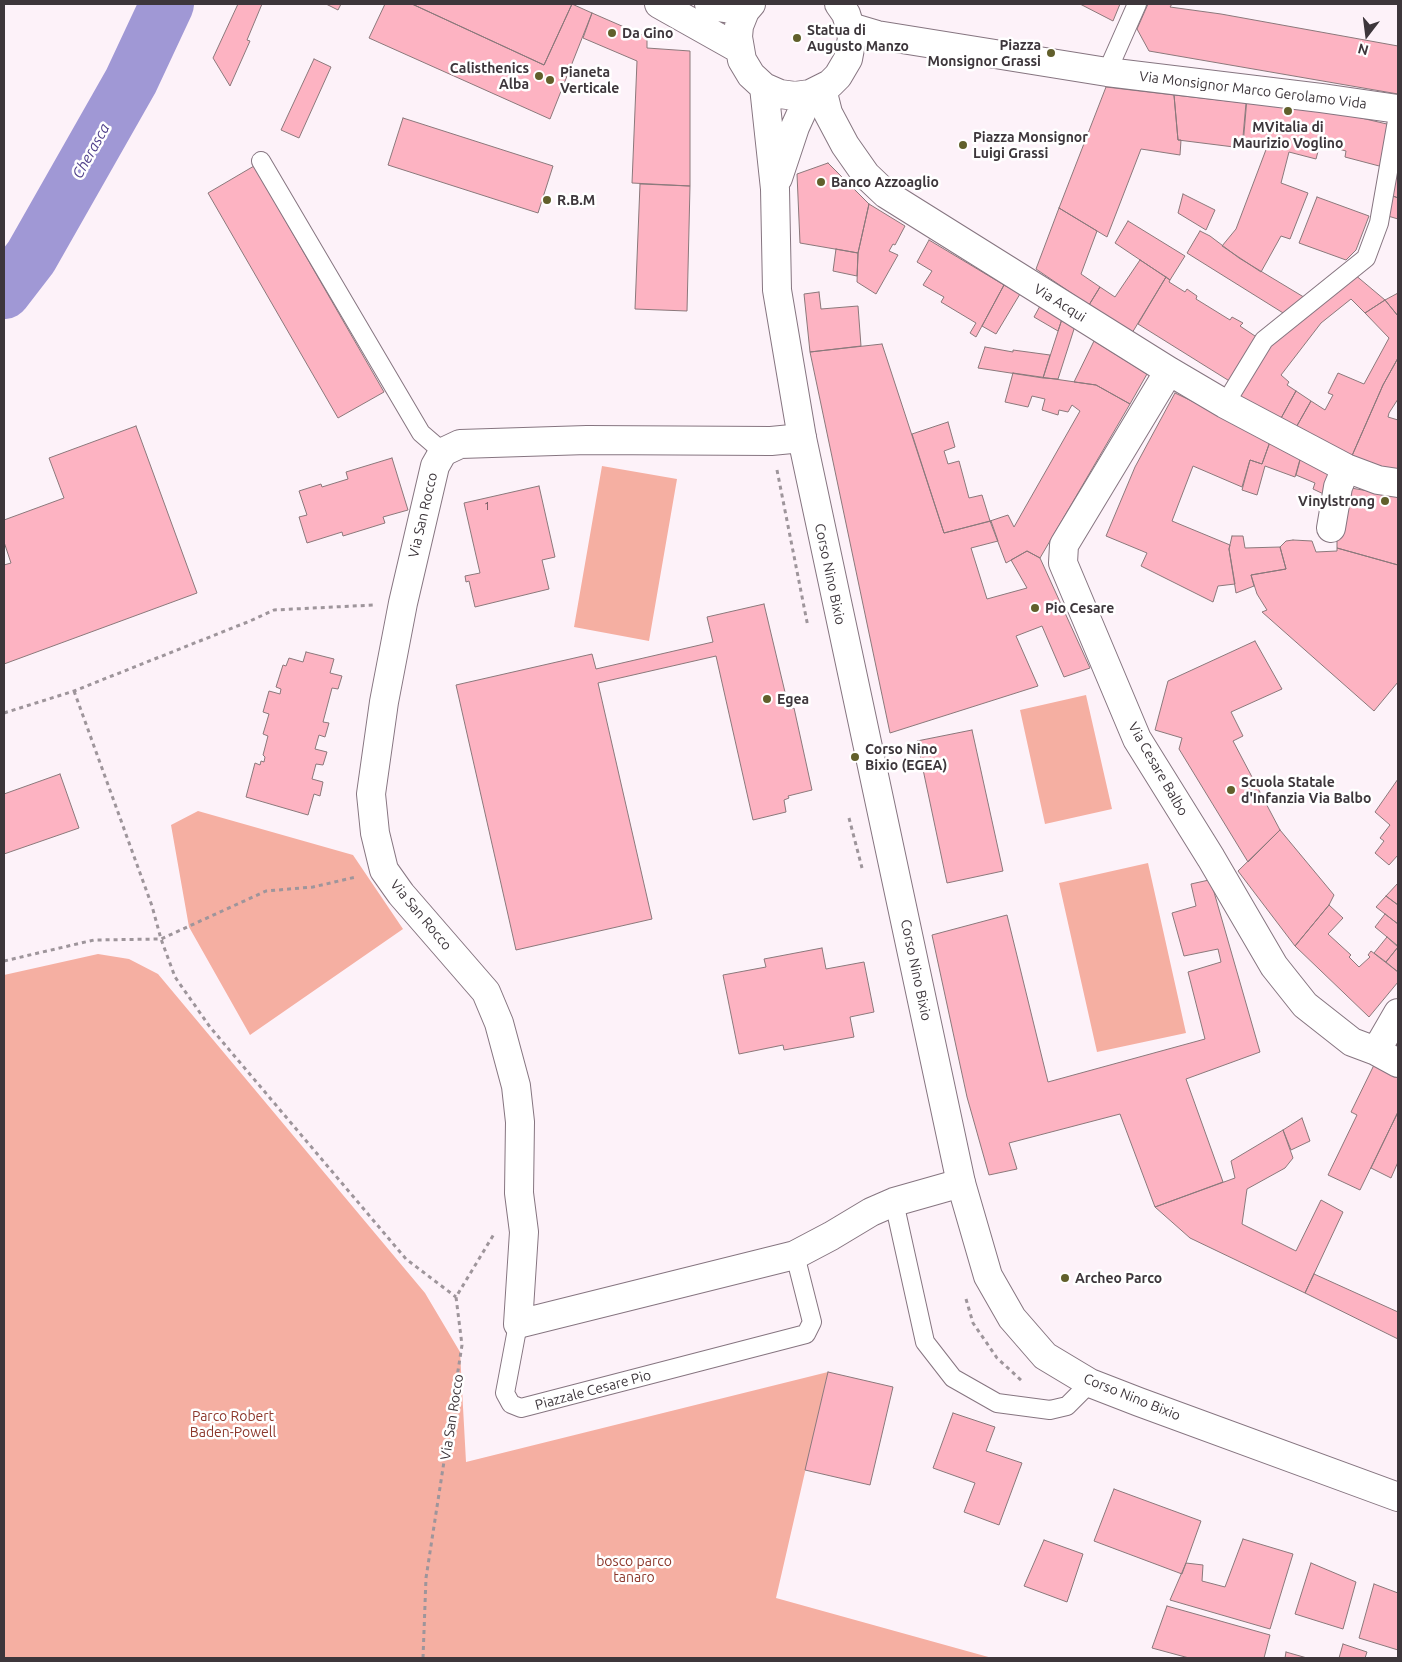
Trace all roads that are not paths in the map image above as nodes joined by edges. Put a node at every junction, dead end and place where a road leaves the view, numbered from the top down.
1 (658, 4) edge
2 (709, 4) edge
3 (1136, 4) edge
4 (748, 7) edge
5 (845, 15) edge
6 (739, 49) junction
7 (1108, 72) junction
8 (764, 87) junction
9 (816, 91) junction
10 (1398, 109) edge
11 (1398, 115) edge
12 (261, 161) dead end
13 (775, 189) junction
14 (1169, 371) junction
15 (1225, 404) junction
16 (802, 438) junction
17 (442, 452) junction
18 (1346, 468) junction
19 (1398, 484) edge
20 (1331, 528) dead end
21 (1398, 1013) edge
22 (1387, 1057) edge
23 (961, 1183) junction
24 (894, 1202) junction
25 (795, 1254) junction
26 (518, 1324) junction
27 (1090, 1383) junction
28 (1398, 1497) edge

1 - 6 street
2 - 4 street
3 - 7 lane
4 - 6 street
5 - 7 street
5 - 9 street
6 - 8 street
7 - 10 street, Via Monsignor Marco Gerolamo Vida
8 - 9 street
8 - 13 street, Corso Nino Bixio
9 - 13 street, Corso Nino Bixio
9 - 14 street, Via Acqui
11 - 15 lane
12 - 17 lane
13 - 16 street, Corso Nino Bixio
14 - 15 street, Via Acqui
14 - 22 street, Via Cesare Balbo
15 - 18 street, Via Acqui
16 - 17 street
16 - 23 street, Corso Nino Bixio
17 - 26 street, Via San Rocco
18 - 19 street, Via Acqui
18 - 20 street
21 - 22 street
23 - 24 street
23 - 27 street, Corso Nino Bixio
24 - 25 street
24 - 27 lane
25 - 26 street
25 - 26 lane, Piazzale Cesare Pio
27 - 28 street, Corso Nino Bixio

